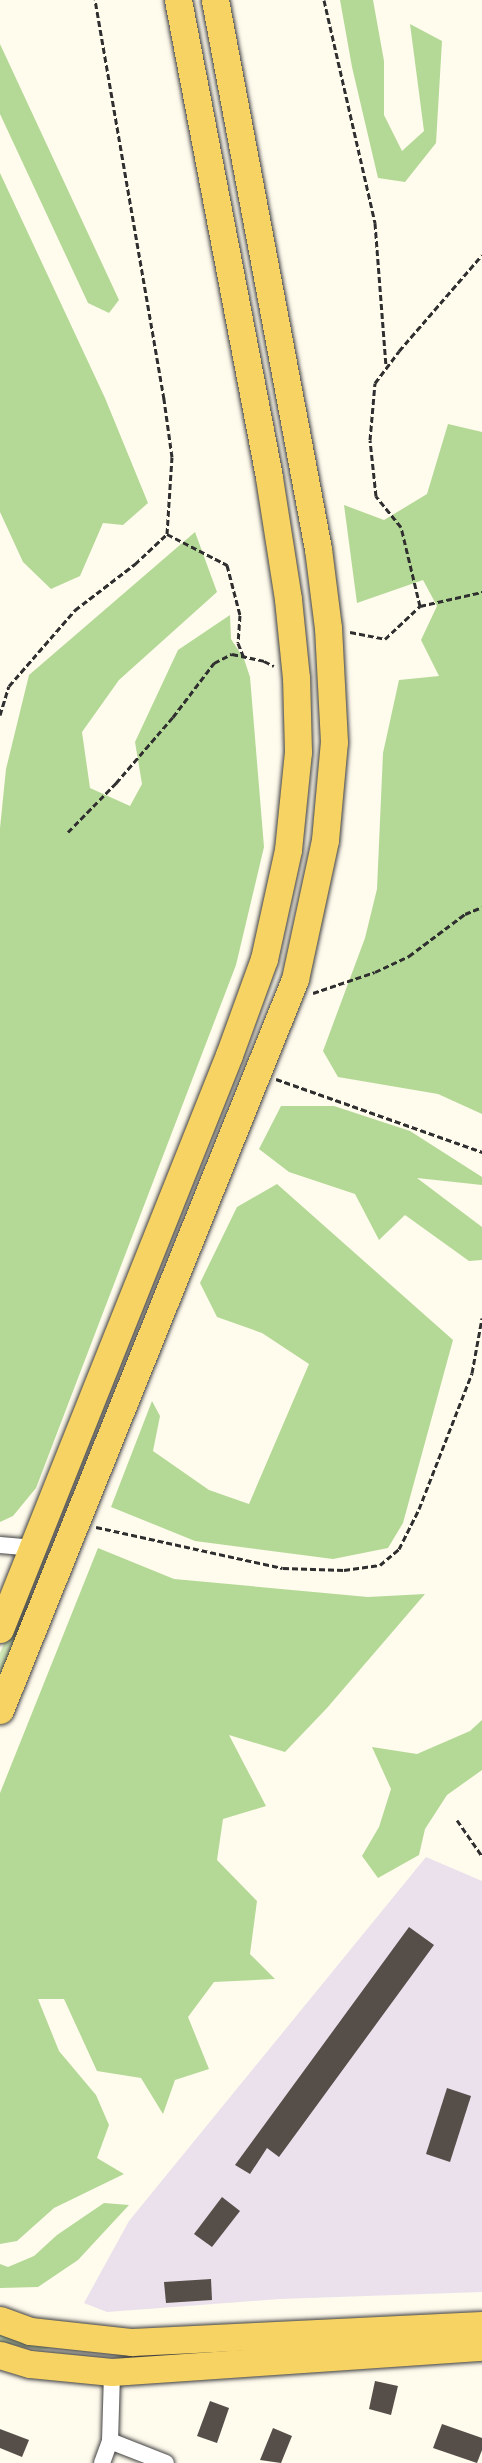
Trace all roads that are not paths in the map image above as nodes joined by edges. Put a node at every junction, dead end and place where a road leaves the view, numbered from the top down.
1 (178, 0) edge
2 (215, 0) edge
3 (0, 1545) edge
4 (33, 1548) junction
5 (0, 1629) edge
6 (0, 1710) edge
7 (0, 2320) edge
8 (482, 2325) edge
9 (482, 2347) edge
10 (0, 2355) edge
11 (112, 2372) junction
12 (110, 2441) junction
13 (102, 2463) edge
14 (166, 2463) edge

1 - 4 main road
2 - 6 main road
3 - 4 street
4 - 5 main road
7 - 8 main road
9 - 11 main road
10 - 11 main road
11 - 12 street
12 - 13 street
12 - 14 street

